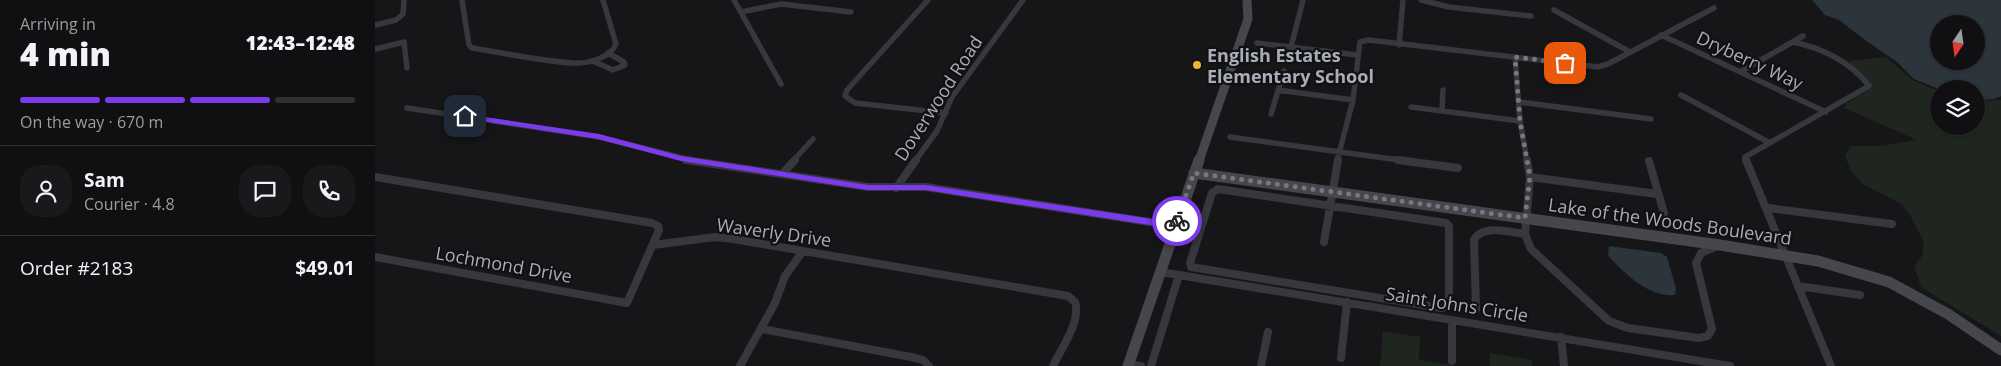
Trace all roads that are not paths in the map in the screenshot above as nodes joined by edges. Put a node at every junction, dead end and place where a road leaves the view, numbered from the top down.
1 (405, 0) edge
2 (462, 0) edge
3 (603, 0) edge
4 (734, 0) edge
5 (928, 0) edge
6 (1023, 0) edge
7 (1247, 0) edge
8 (1303, 0) edge
9 (1403, 0) edge
10 (1421, 0) edge
11 (1714, 8) dead end
12 (1554, 10) dead end
13 (741, 12) junction
14 (851, 12) dead end
15 (1531, 16) dead end
16 (375, 25) edge
17 (1661, 35) junction
18 (1803, 36) dead end
19 (1793, 42) junction
20 (1257, 43) dead end
21 (1399, 44) junction
22 (1291, 47) junction
23 (375, 49) edge
24 (1630, 52) junction
25 (608, 53) junction
26 (1357, 55) junction
27 (1515, 57) junction
28 (593, 61) junction
29 (407, 68) dead end
30 (1284, 71) dead end
31 (1740, 72) junction
32 (781, 84) dead end
33 (1278, 90) junction
34 (1443, 90) dead end
35 (1681, 95) dead end
36 (1353, 100) junction
37 (1519, 102) junction
38 (1411, 107) dead end
39 (407, 108) dead end
40 (1442, 110) junction
41 (1826, 112) junction
42 (946, 113) junction
43 (1271, 114) dead end
44 (1651, 119) dead end
45 (1520, 121) junction
46 (1230, 137) dead end
47 (813, 139) dead end
48 (1770, 143) junction
49 (1339, 152) junction
50 (1649, 161) dead end
51 (1458, 168) dead end
52 (1194, 173) junction
53 (782, 174) junction
54 (375, 177) edge
55 (1530, 177) junction
56 (896, 188) junction
57 (1333, 192) junction
58 (1657, 194) junction
59 (1329, 205) junction
60 (1769, 208) junction
61 (1664, 213) dead end
62 (1525, 218) junction
63 (1892, 224) dead end
64 (1175, 226) junction
65 (1525, 234) junction
66 (1324, 242) dead end
67 (653, 245) junction
68 (1720, 245) junction
69 (803, 250) junction
70 (1787, 255) junction
71 (375, 257) edge
72 (1160, 272) junction
73 (1179, 275) junction
74 (1798, 286) junction
75 (1860, 295) dead end
76 (1347, 302) junction
77 (1476, 309) dead end
78 (1452, 320) junction
79 (762, 329) junction
80 (1268, 332) dead end
81 (1561, 337) junction
82 (2001, 350) edge
83 (1341, 358) dead end
84 (1452, 361) dead end
85 (1128, 365) edge
86 (740, 366) edge
87 (929, 366) edge
88 (1053, 366) edge
89 (1141, 366) edge
90 (1151, 366) edge
91 (1261, 366) edge
92 (1564, 366) edge
93 (1730, 366) edge
94 (1831, 366) edge

1 - 16 street
2 - 28 street
3 - 25 street
4 - 13 street
5 - 42 street
6 - 42 street, Doverwood Road
7 - 52 street
8 - 22 street
9 - 21 street
10 - 15 street
11 - 17 street
12 - 24 street
13 - 14 street
13 - 32 street
17 - 24 street
17 - 31 street, Dryberry Way
18 - 19 street
19 - 31 street
19 - 41 street
20 - 22 street
21 - 26 street
21 - 27 street
22 - 26 street
23 - 29 street
24 - 27 street
25 - 28 street
25 - 28 street
26 - 36 street
27 - 37 street
30 - 33 street
31 - 41 street, Dryberry Way
33 - 36 street
33 - 43 street
34 - 40 street
35 - 48 street
36 - 49 street
37 - 44 street
37 - 45 street
38 - 40 street
39 - 53 street
40 - 45 street
41 - 48 street
42 - 56 street, Doverwood Road
45 - 55 street
46 - 49 street
47 - 53 street
48 - 60 street
49 - 51 street
49 - 57 street
50 - 58 street
52 - 57 street, Lake of the Woods Boulevard
52 - 64 street
53 - 56 street
54 - 67 street
55 - 58 street
55 - 62 street
56 - 64 street
57 - 59 street
57 - 62 street, Lake of the Woods Boulevard
58 - 61 street
59 - 59 street
59 - 66 street
60 - 63 street
60 - 70 street
62 - 65 street
62 - 68 street, Lake of the Woods Boulevard
64 - 72 street
65 - 68 street
65 - 77 street
67 - 69 street, Waverly Drive
67 - 71 street, Lochmond Drive
68 - 70 street, Lake of the Woods Boulevard
69 - 79 street
69 - 88 street, Waverly Drive
70 - 74 street
70 - 82 street, Lake of the Woods Boulevard
72 - 73 street, Saint Johns Circle
72 - 85 street
73 - 76 street, Saint Johns Circle
73 - 90 street
74 - 75 street
74 - 94 street
76 - 78 street, Saint Johns Circle
76 - 83 street
78 - 81 street, Saint Johns Circle
78 - 84 street
79 - 86 street
79 - 87 street
80 - 91 street
81 - 92 street
81 - 93 street, Saint Johns Circle
85 - 89 street

